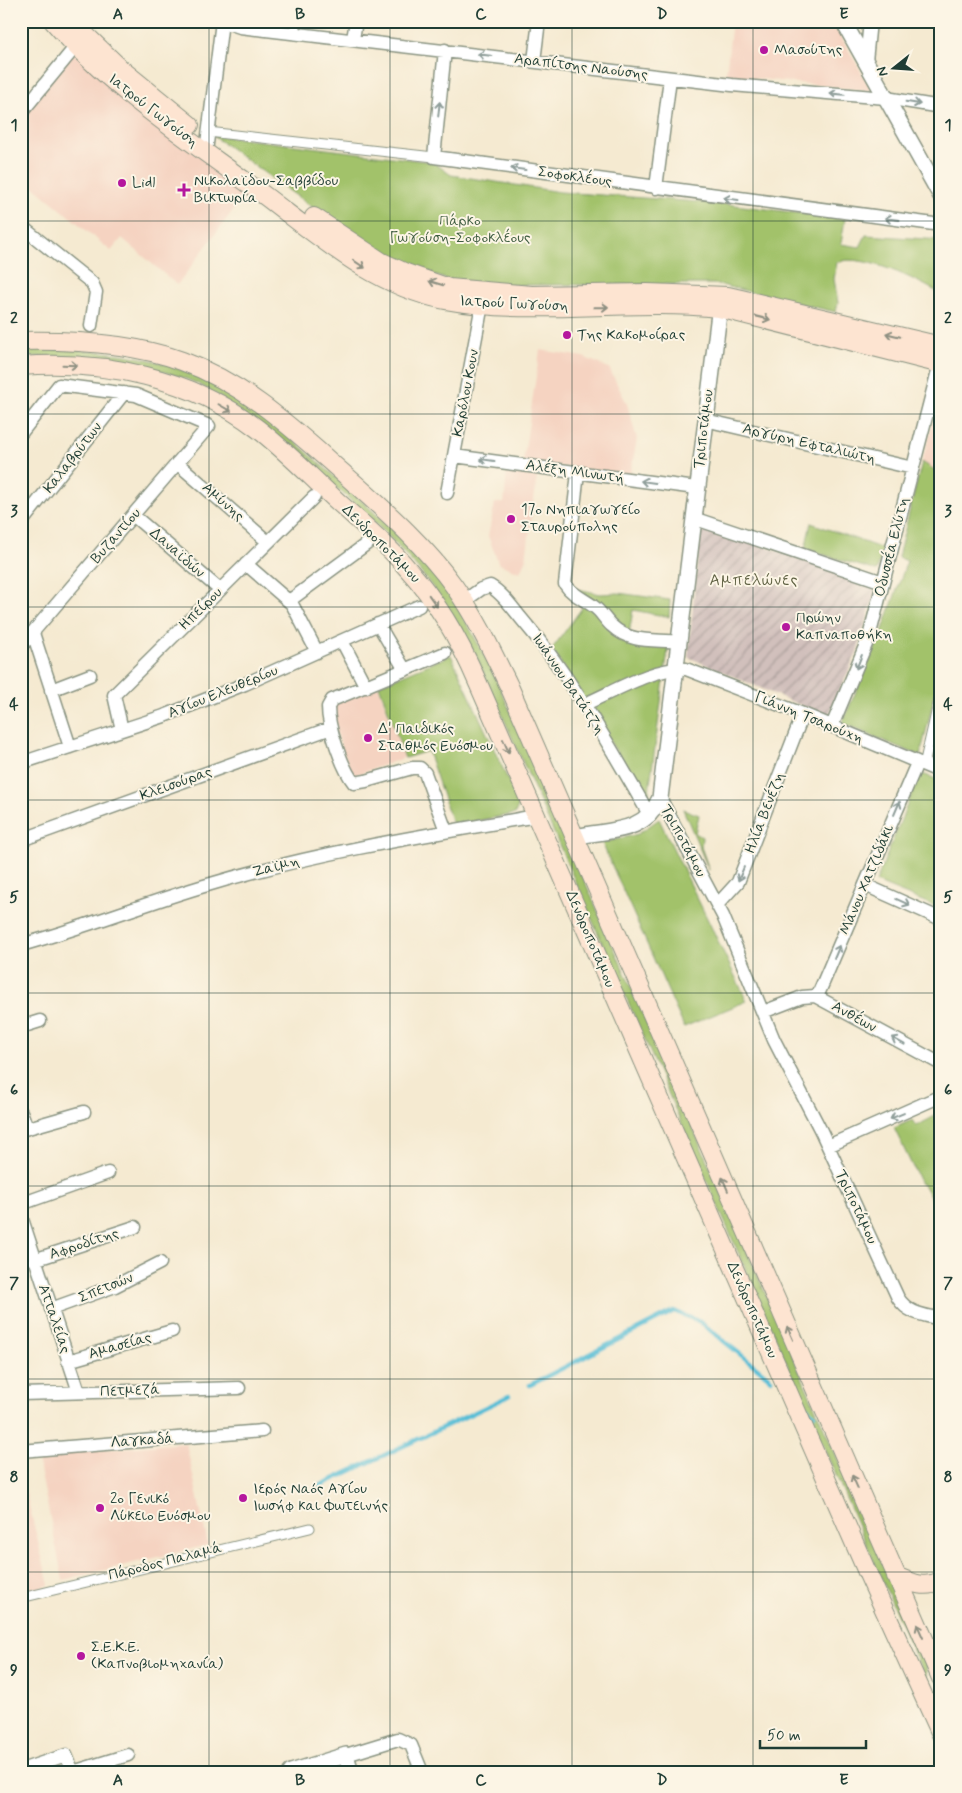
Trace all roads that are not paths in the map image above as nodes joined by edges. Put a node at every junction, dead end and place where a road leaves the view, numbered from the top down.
1 (54, 21) edge
2 (71, 21) edge
3 (222, 21) edge
4 (356, 21) edge
5 (538, 21) edge
6 (843, 21) edge
7 (870, 21) edge
8 (295, 27) edge
9 (354, 39) junction
10 (76, 46) junction
11 (445, 50) junction
12 (534, 61) junction
13 (866, 61) junction
14 (670, 78) junction
15 (886, 98) junction
16 (941, 107) edge
17 (21, 113) edge
18 (207, 141) junction
19 (434, 157) junction
20 (656, 188) junction
21 (941, 196) edge
22 (941, 225) edge
23 (21, 226) edge
24 (483, 299) junction
25 (720, 302) junction
26 (91, 326) dead end
27 (21, 341) edge
28 (941, 346) edge
29 (940, 363) edge
30 (21, 366) edge
31 (124, 393) junction
32 (705, 420) junction
33 (21, 433) edge
34 (454, 456) junction
35 (178, 463) junction
36 (913, 468) junction
37 (578, 473) junction
38 (696, 488) junction
39 (447, 493) dead end
40 (314, 497) dead end
41 (134, 516) junction
42 (693, 518) junction
43 (21, 523) edge
44 (376, 537) junction
45 (268, 542) junction
46 (246, 564) junction
47 (883, 582) junction
48 (220, 590) junction
49 (289, 601) junction
50 (464, 601) junction
51 (419, 606) dead end
52 (378, 624) junction
53 (33, 633) junction
54 (342, 641) junction
55 (679, 642) junction
56 (21, 646) edge
57 (317, 652) junction
58 (446, 653) dead end
59 (676, 668) junction
60 (405, 670) junction
61 (90, 675) dead end
62 (366, 687) junction
63 (51, 690) junction
64 (941, 691) edge
65 (585, 704) junction
66 (803, 714) junction
67 (832, 726) junction
68 (331, 728) junction
69 (122, 730) junction
70 (70, 747) junction
71 (21, 763) edge
72 (920, 764) junction
73 (941, 772) edge
74 (660, 798) junction
75 (537, 816) junction
76 (650, 816) junction
77 (446, 831) junction
78 (575, 837) junction
79 (21, 840) edge
80 (865, 886) junction
81 (717, 905) junction
82 (940, 917) edge
83 (21, 945) edge
84 (818, 997) junction
85 (763, 1012) junction
86 (40, 1021) dead end
87 (21, 1027) edge
88 (941, 1064) edge
89 (941, 1096) edge
90 (21, 1112) edge
91 (84, 1112) dead end
92 (24, 1129) edge
93 (828, 1146) junction
94 (108, 1173) dead end
95 (21, 1204) edge
96 (21, 1216) edge
97 (135, 1227) dead end
98 (34, 1260) junction
99 (160, 1264) dead end
100 (51, 1309) junction
101 (941, 1319) edge
102 (172, 1332) dead end
103 (68, 1361) junction
104 (239, 1388) dead end
105 (79, 1392) junction
106 (21, 1394) edge
107 (262, 1432) dead end
108 (21, 1450) edge
109 (310, 1528) dead end
110 (896, 1576) junction
111 (941, 1581) edge
112 (21, 1598) edge
113 (940, 1673) edge
114 (938, 1726) edge
115 (128, 1755) dead end
116 (346, 1755) junction
117 (21, 1770) edge
118 (291, 1772) edge
119 (350, 1772) edge
120 (422, 1772) edge

1 - 10 main road, Ιατρού Γωγούση
2 - 18 main road, Ιατρού Γωγούση
3 - 8 street, Αραπίτσης Ναούσης
3 - 18 street
4 - 9 street
5 - 12 street
6 - 13 street
7 - 13 street
8 - 9 street, Αραπίτσης Ναούσης
9 - 11 street, Αραπίτσης Ναούσης
10 - 17 street
10 - 18 main road, Ιατρού Γωγούση
12 -> 11 street, Αραπίτσης Ναούσης
19 -> 11 street
12 - 14 street, Αραπίτσης Ναούσης
13 - 15 street
15 -> 14 street, Αραπίτσης Ναούσης
14 - 20 street
15 -> 16 street, Αραπίτσης Ναούσης
15 - 21 street
18 - 19 street, Σοφοκλέους
18 - 24 main road, Ιατρού Γωγούση
20 -> 19 street, Σοφοκλέους
22 -> 20 street, Σοφοκλέους
23 - 26 street
24 - 25 main road, Ιατρού Γωγούση
24 - 34 street, Καρόλου Κουν
28 -> 25 main road, Ιατρού Γωγούση
25 -> 29 main road, Ιατρού Γωγούση
25 - 32 street, Τριποτάμου
27 - 50 main road, Δενδροποτάμου
29 - 36 street, Οδυσσέα Ελύτη
30 -> 44 main road, Δενδροποτάμου
31 - 33 street
31 - 35 street, Βυζαντίου
31 - 43 street, Καλαβρύτων
32 - 36 street, Αργύρη Εφταλιώτη
32 - 38 street, Τριποτάμου
37 -> 34 street, Αλέξη Μινωτή
34 - 39 street, Καρόλου Κουν
35 - 41 street, Βυζαντίου
35 - 45 street, Αμύνης
36 - 47 street, Οδυσσέα Ελύτη
38 -> 37 street, Αλέξη Μινωτή
37 - 55 street
38 - 42 street, Τριποτάμου
40 - 45 street, Ηπείρου
41 - 48 street, Δαναϊδών
41 - 53 street, Βυζαντίου
42 - 47 street
42 - 55 street, Τριποτάμου
44 - 49 street
44 -> 75 main road, Δενδροποτάμου
45 - 46 street, Ηπείρου
46 - 48 street, Ηπείρου
46 - 49 street
47 -> 67 street, Οδυσσέα Ελύτη
48 - 69 street, Ηπείρου
49 - 57 street
50 - 65 street, Ιωάννου Βατάτζη
50 - 78 main road, Δενδροποτάμου
51 - 52 street, Αγίου Ελευθερίου
52 - 54 street, Αγίου Ελευθερίου
52 - 60 street
53 - 56 street, Βυζαντίου
53 - 63 street
54 - 57 street, Αγίου Ελευθερίου
54 - 62 street
55 - 59 street, Τριποτάμου
57 - 69 street, Αγίου Ελευθερίου
58 - 60 street
59 - 65 street
59 - 66 street, Γιάννη Τσαρούχη
59 - 74 street, Τριποτάμου
60 - 62 street
61 - 63 street
62 - 68 street
63 - 70 street
64 - 72 street
65 - 76 street, Ιωάννου Βατάτζη
66 - 67 street, Γιάννη Τσαρούχη
66 -> 81 street, Ηλία Βενέζη
67 - 72 street, Γιάννη Τσαρούχη
68 - 77 street
68 - 79 street, Κλεισούρας
69 - 70 street, Αγίου Ελευθερίου
70 - 71 street, Αγίου Ελευθερίου
72 - 73 street, Γιάννη Τσαρούχη
80 -> 72 street, Μάνου Χατζιδάκι
74 - 76 street
74 - 81 street, Τριποτάμου
75 - 77 street, Ζαϊμη
75 - 114 main road, Δενδροποτάμου
76 - 78 street
77 - 83 street, Ζαϊμη
110 -> 78 main road, Δενδροποτάμου
80 -> 82 street
84 -> 80 street, Μάνου Χατζιδάκι
81 - 85 street, Τριποτάμου
84 - 85 street, Ανθέων
88 -> 84 street, Ανθέων
85 - 93 street, Τριποτάμου
86 - 87 street
89 -> 93 street
90 - 92 street
91 - 92 street
93 - 101 street, Τριποτάμου
94 - 95 street
96 - 98 street, Ατταλείας
97 - 98 street, Αφροδίτης
98 - 100 street, Ατταλείας
99 - 100 street, Σπετσών
100 - 103 street, Ατταλείας
102 - 103 street, Αμασείας
103 - 105 street, Ατταλείας
104 - 105 street, Πετμεζά
105 - 106 street, Πετμεζά
107 - 108 street, Λαγκαδά
109 - 112 street, Πάροδος Παλαμά
110 - 111 main road
113 -> 110 main road, Δενδροποτάμου
113 - 114 main road
115 - 117 street
116 - 118 street
116 - 119 street
116 - 120 street

